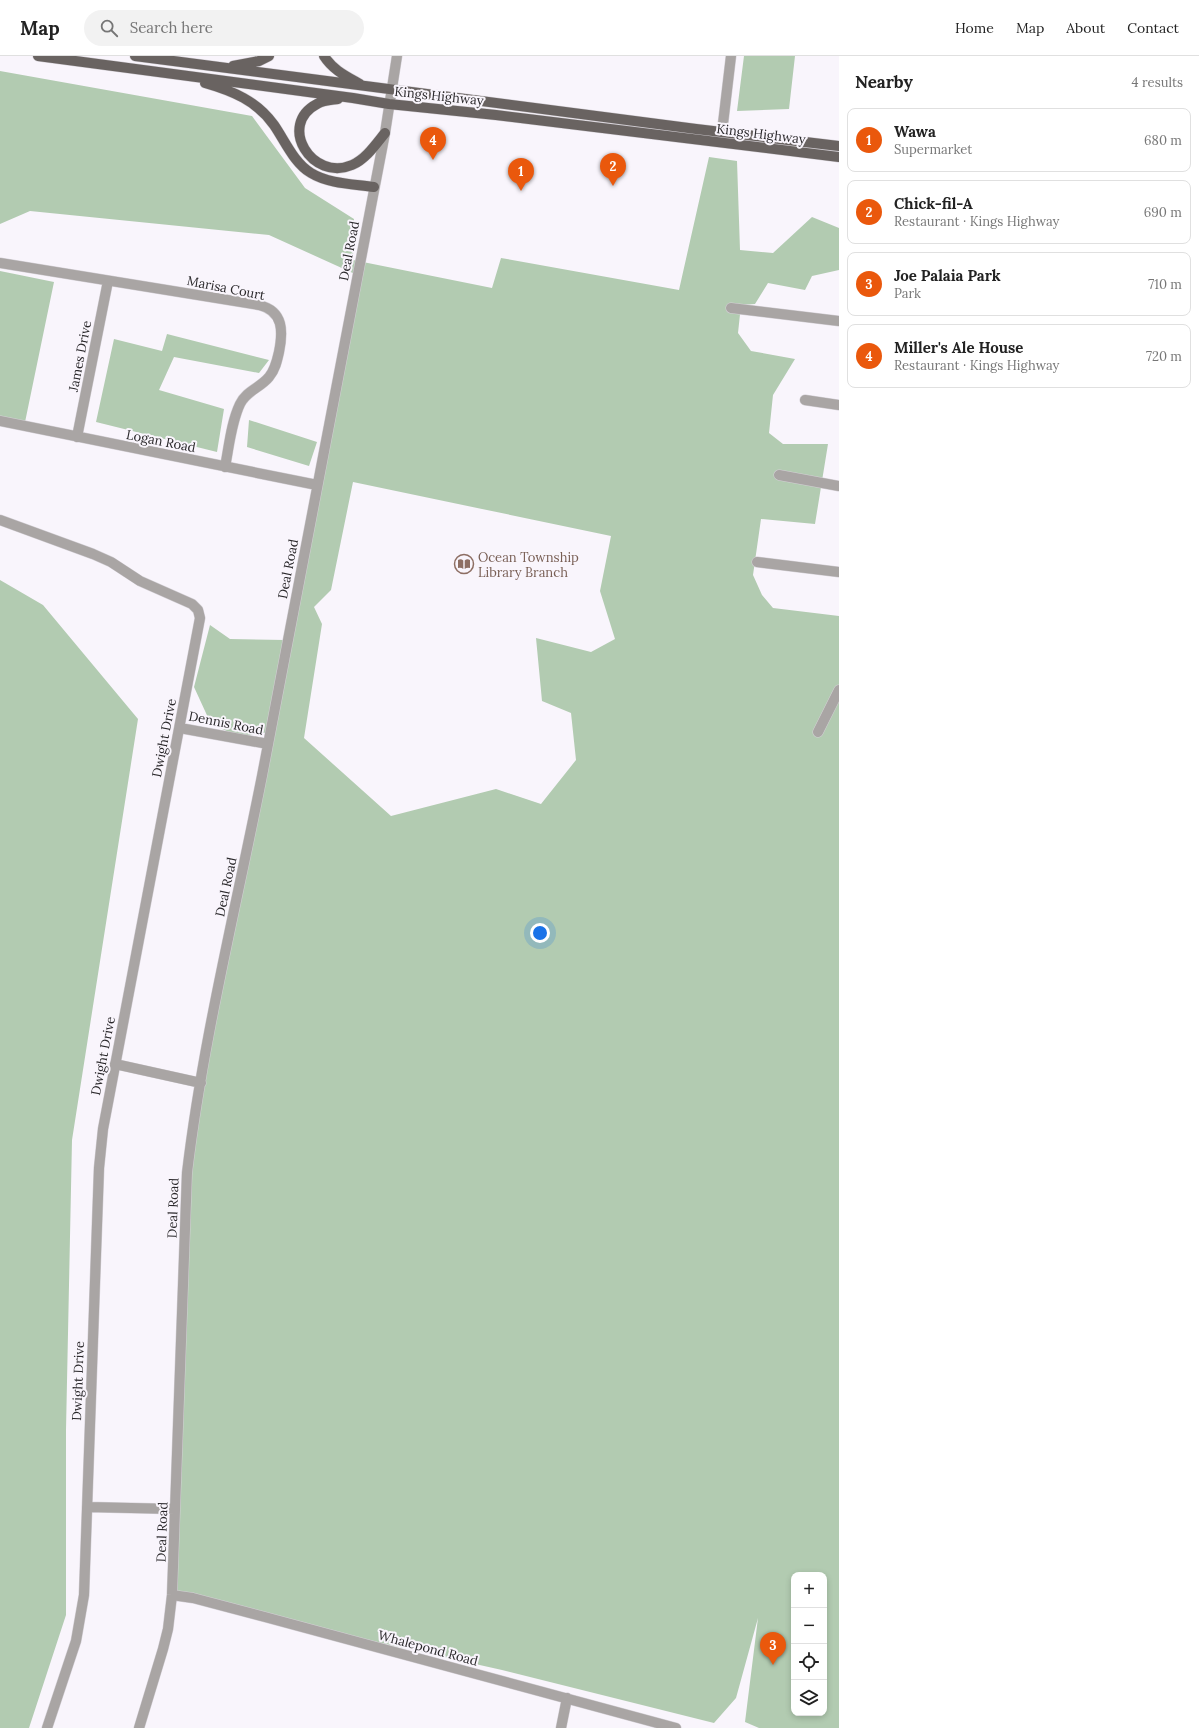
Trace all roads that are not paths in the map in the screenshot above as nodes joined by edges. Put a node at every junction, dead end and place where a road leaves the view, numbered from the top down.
1 (38, 56) edge
2 (135, 56) edge
3 (269, 56) edge
4 (324, 56) edge
5 (397, 56) edge
6 (732, 56) edge
7 (217, 68) junction
8 (175, 73) junction
9 (366, 87) junction
10 (391, 89) junction
11 (353, 98) junction
12 (389, 104) junction
13 (722, 132) junction
14 (385, 133) junction
15 (839, 146) edge
16 (839, 157) edge
17 (374, 187) junction
18 (0, 263) edge
19 (108, 280) junction
20 (731, 308) dead end
21 (839, 321) edge
22 (806, 400) dead end
23 (839, 405) edge
24 (0, 421) edge
25 (77, 437) junction
26 (225, 467) junction
27 (779, 475) dead end
28 (317, 485) junction
29 (839, 486) edge
30 (0, 520) edge
31 (756, 562) dead end
32 (839, 572) edge
33 (839, 690) edge
34 (180, 728) junction
35 (818, 732) dead end
36 (268, 744) junction
37 (115, 1064) junction
38 (201, 1083) junction
39 (87, 1507) junction
40 (175, 1509) junction
41 (172, 1595) junction
42 (567, 1698) junction
43 (47, 1728) edge
44 (139, 1728) edge
45 (561, 1728) edge
46 (676, 1728) edge

1 - 8 main road, Kings Highway
2 - 7 main road, Kings Highway
3 - 7 main road
4 - 9 main road
5 - 10 street, Deal Road
6 - 13 street
7 - 9 main road, Kings Highway
8 - 11 main road, Kings Highway
8 - 17 main road
9 - 10 main road, Kings Highway
10 - 12 street, Deal Road
10 - 13 main road, Kings Highway
11 - 12 main road, Kings Highway
11 - 14 main road
12 - 14 street, Deal Road
12 - 16 main road, Kings Highway
13 - 15 main road, Kings Highway
14 - 17 street, Deal Road
17 - 28 street, Deal Road
18 - 19 street, Marisa Court
19 - 25 street, James Drive
19 - 26 street, Marisa Court
20 - 21 street
22 - 23 street
24 - 25 street, Logan Road
25 - 26 street, Logan Road
26 - 28 street, Logan Road
27 - 29 street
28 - 36 street, Deal Road
30 - 34 street, Dwight Drive
31 - 32 street
33 - 35 street
34 - 36 street, Dennis Road
34 - 37 street, Dwight Drive
36 - 38 street, Deal Road
37 - 38 street
37 - 39 street, Dwight Drive
38 - 40 street, Deal Road
39 - 40 street
39 - 43 street, Dwight Drive
40 - 41 street, Deal Road
41 - 42 street, Whalepond Road
41 - 44 street, Deal Road
42 - 45 street
42 - 46 street, Whalepond Road

